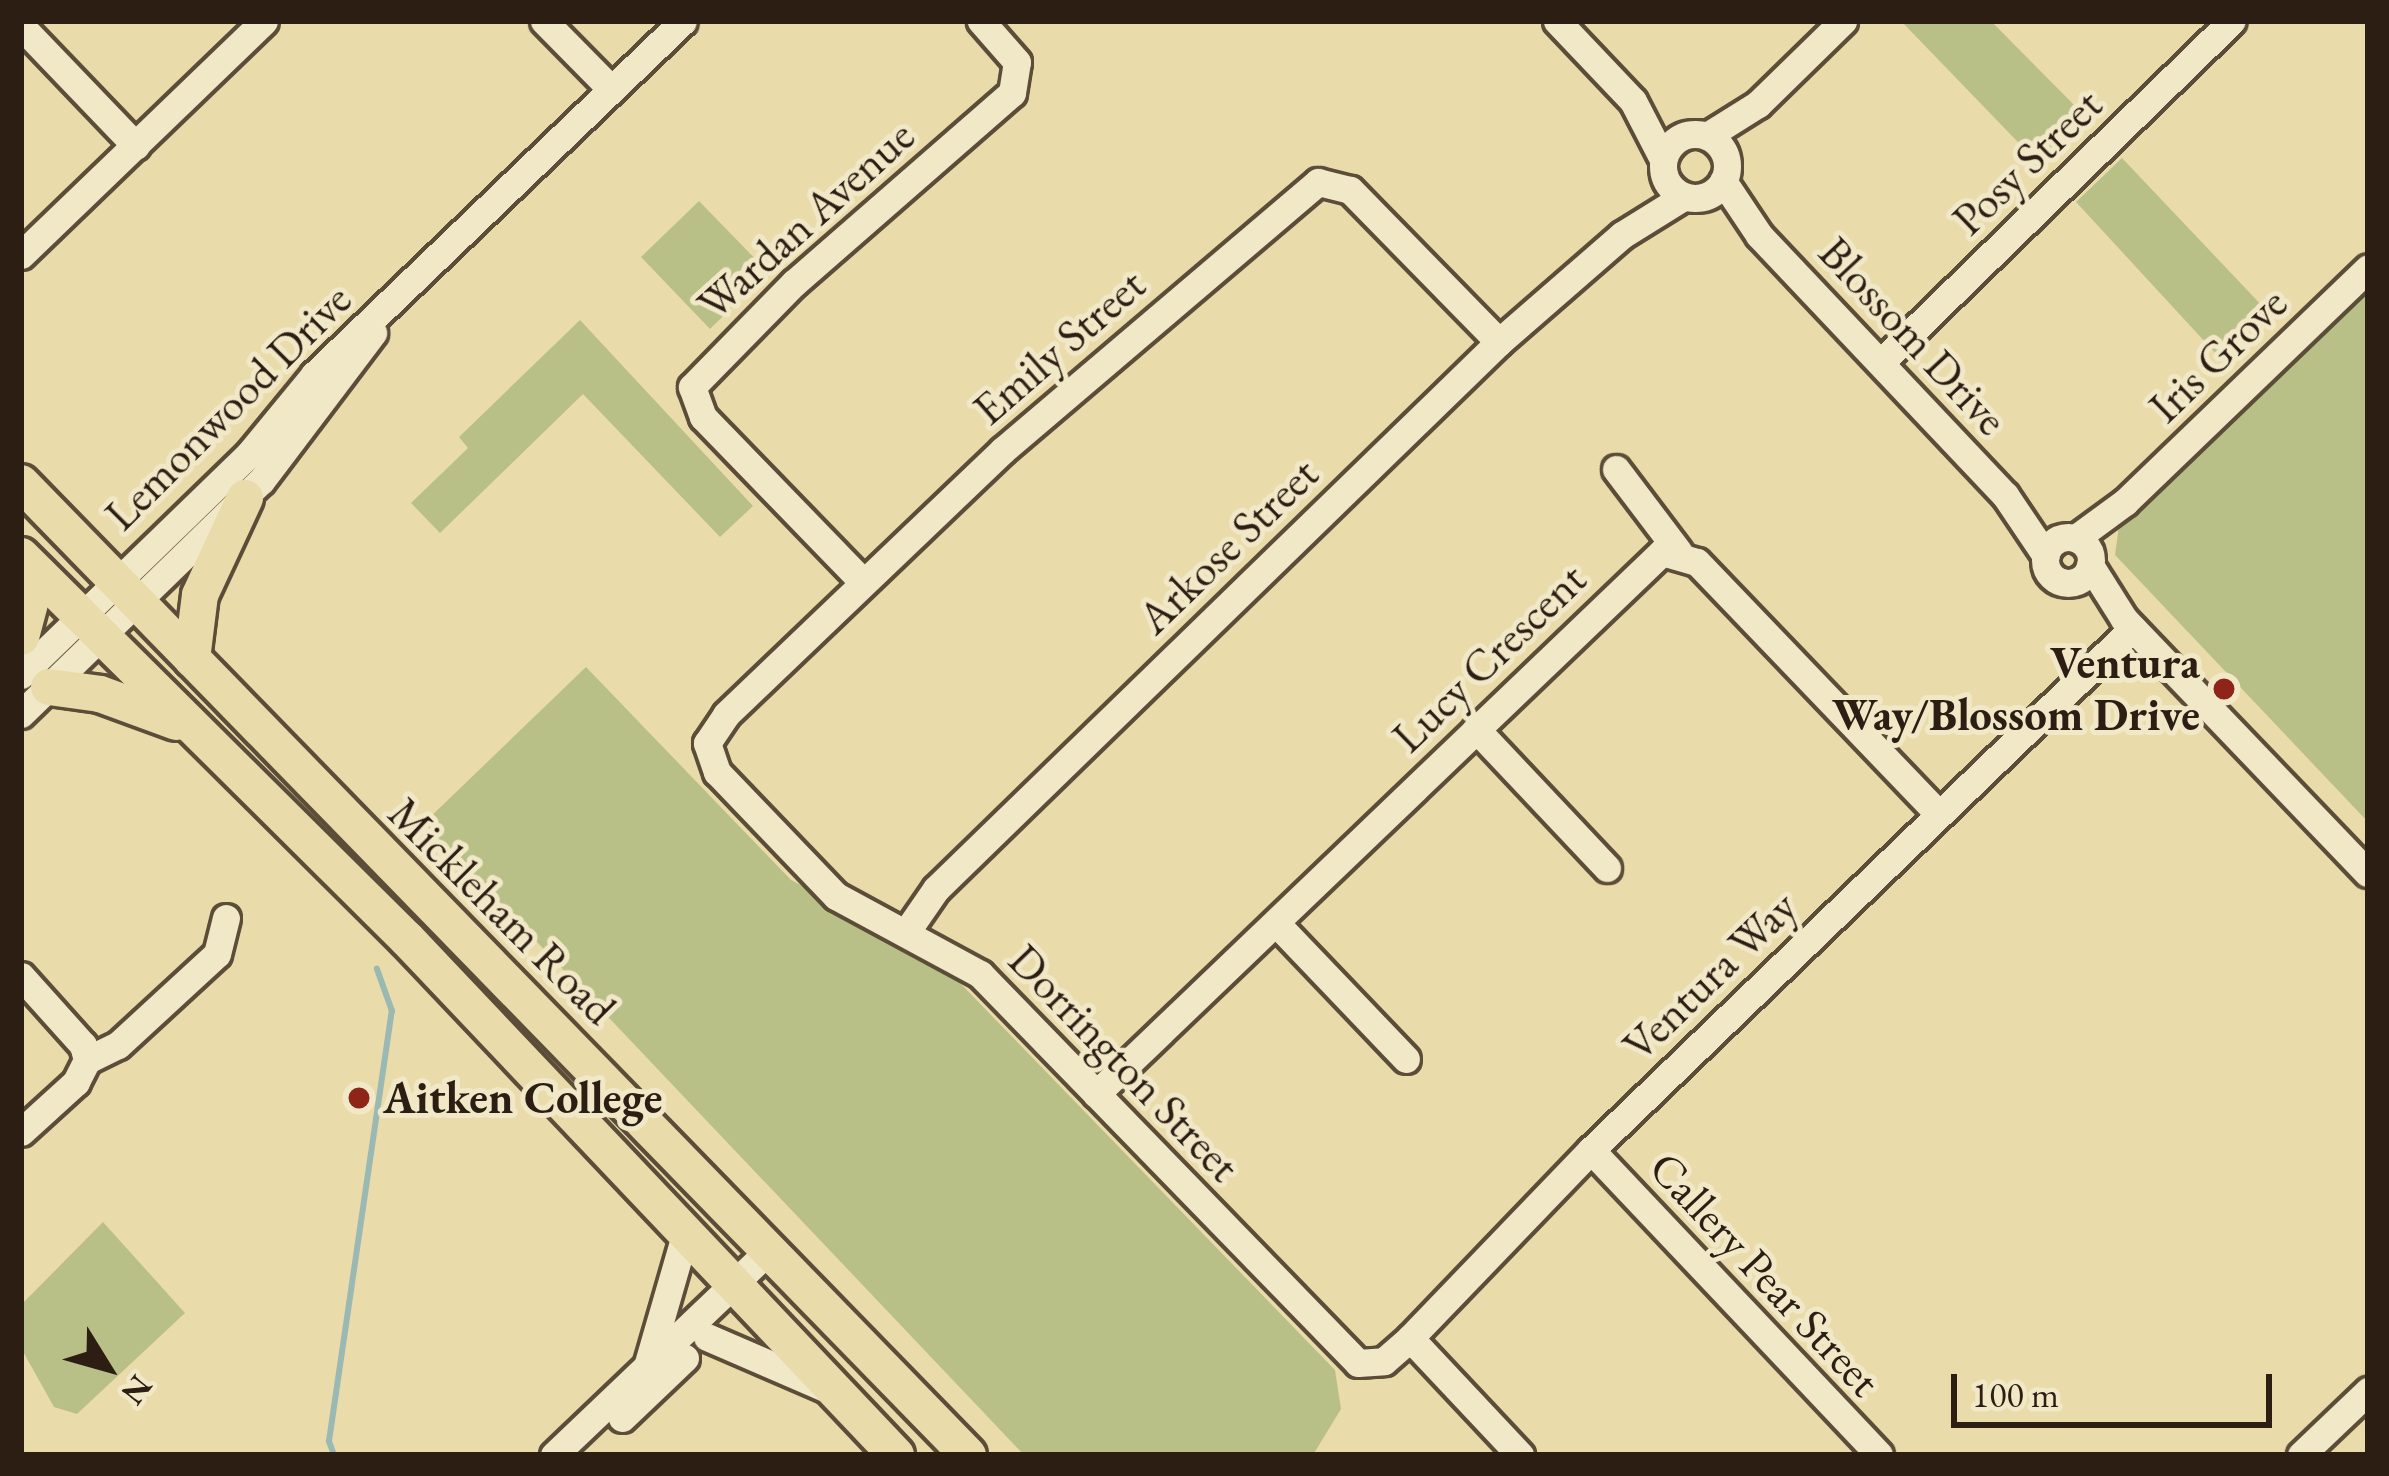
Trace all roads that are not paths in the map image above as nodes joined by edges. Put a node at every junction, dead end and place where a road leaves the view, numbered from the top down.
1 (264, 21) edge
2 (544, 21) edge
3 (683, 21) edge
4 (981, 21) edge
5 (1557, 21) edge
6 (1843, 21) edge
7 (2232, 21) edge
8 (21, 26) edge
9 (610, 88) junction
10 (1633, 101) junction
11 (1758, 104) junction
12 (1699, 135) junction
13 (136, 146) junction
14 (1694, 179) junction
15 (21, 255) edge
16 (2368, 268) edge
17 (403, 290) junction
18 (1499, 342) junction
19 (1881, 362) junction
20 (1616, 469) dead end
21 (21, 483) edge
22 (245, 498) junction
23 (1678, 551) junction
24 (2073, 556) junction
25 (29, 565) edge
26 (863, 582) junction
27 (126, 592) junction
28 (2128, 624) junction
29 (90, 627) junction
30 (21, 637) edge
31 (192, 659) junction
32 (35, 681) edge
33 (21, 714) edge
34 (191, 728) junction
35 (1476, 729) junction
36 (712, 766) joint
37 (1938, 813) junction
38 (1607, 868) dead end
39 (2368, 873) edge
40 (226, 918) dead end
41 (1276, 923) junction
42 (907, 931) junction
43 (21, 976) edge
44 (1406, 1059) dead end
45 (87, 1060) junction
46 (1096, 1094) junction
47 (21, 1132) edge
48 (1591, 1150) junction
49 (684, 1238) junction
50 (775, 1256) junction
51 (738, 1292) junction
52 (707, 1337) junction
53 (1410, 1338) junction
54 (1346, 1354) joint
55 (646, 1370) junction
56 (832, 1391) junction
57 (2368, 1391) edge
58 (554, 1455) edge
59 (577, 1455) edge
60 (896, 1455) edge
61 (968, 1455) edge
62 (1520, 1455) edge
63 (1879, 1455) edge
64 (2302, 1455) edge

1 - 13 street
2 - 9 street
3 - 9 street, Lemonwood Drive
4 - 26 street, Wardan Avenue
5 - 10 street, Blossom Drive
6 - 11 street
7 - 19 street, Posy Street
8 - 13 street
9 - 17 street, Lemonwood Drive
10 - 12 street, Blossom Drive
10 - 14 street, Blossom Drive
11 - 12 street
11 - 14 street
12 - 14 street
12 - 14 street, Blossom Drive
13 - 15 street
14 - 18 street, Arkose Street
14 - 19 street, Blossom Drive
16 - 24 street, Iris Grove
17 - 22 street, Lemonwood Drive
17 - 27 street, Lemonwood Drive
18 - 26 street, Emily Street
18 - 42 street, Arkose Street
19 - 24 street, Blossom Drive
20 - 23 street
21 - 27 main road, Mickleham Road
22 - 27 street, Lemonwood Drive
22 - 31 main road
23 - 35 street, Lucy Crescent
23 - 37 street
24 - 28 street, Blossom Drive
25 - 29 main road, Mickleham Road
25 - 30 main road
26 - 36 street, Emily Street
27 - 29 street, Lemonwood Drive
27 - 31 main road, Mickleham Road
28 - 37 street, Ventura Way
28 - 39 street, Blossom Drive
29 - 32 street, Lemonwood Drive
29 - 34 main road, Mickleham Road
31 - 50 main road, Mickleham Road
32 - 33 street, Lemonwood Drive
32 - 34 main road
34 - 49 main road, Mickleham Road
35 - 38 street
35 - 41 street, Lucy Crescent
36 - 42 street, Dorrington Street
37 - 48 street, Ventura Way
40 - 45 street
41 - 44 street
41 - 46 street, Lucy Crescent
42 - 46 street, Dorrington Street
43 - 45 street
45 - 47 street
46 - 54 street, Dorrington Street
48 - 53 street, Ventura Way
48 - 63 street, Callery Pear Street
49 - 51 main road, Mickleham Road
49 - 55 street
50 - 51 street
50 - 61 main road, Mickleham Road
51 - 52 street
51 - 55 street
51 - 56 main road, Mickleham Road
52 - 56 street
52 - 59 street
53 - 54 street, Ventura Way
53 - 62 street
55 - 58 street
56 - 60 main road, Mickleham Road
57 - 64 street

